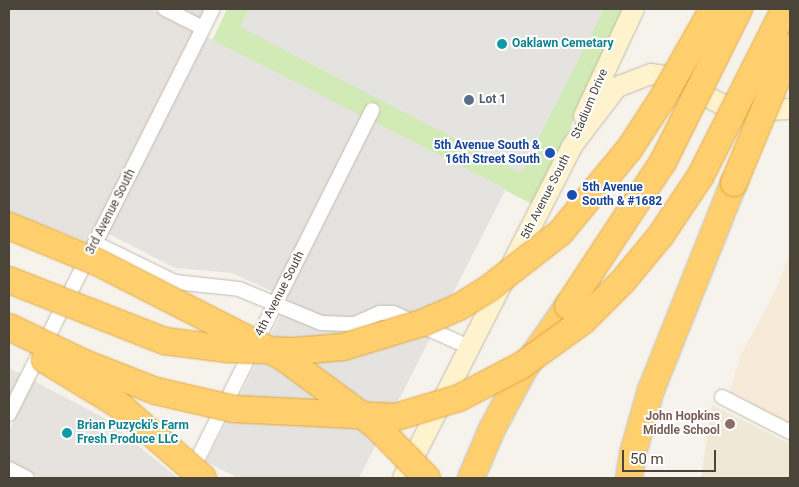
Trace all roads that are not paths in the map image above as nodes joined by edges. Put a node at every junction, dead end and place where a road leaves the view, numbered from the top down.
1 (165, 9) edge
2 (213, 9) edge
3 (634, 9) edge
4 (713, 9) edge
5 (739, 9) edge
6 (784, 9) edge
7 (790, 13) edge
8 (203, 28) junction
9 (790, 47) edge
10 (790, 109) edge
11 (372, 110) dead end
12 (572, 146) junction
13 (9, 226) edge
14 (95, 243) junction
15 (9, 280) edge
16 (276, 302) junction
17 (9, 327) edge
18 (9, 341) edge
19 (469, 347) junction
20 (722, 397) dead end
21 (9, 414) edge
22 (790, 432) edge
23 (9, 469) edge
24 (27, 478) edge
25 (188, 478) edge
26 (203, 478) edge
27 (403, 478) edge
28 (426, 478) edge
29 (471, 478) edge
30 (630, 478) edge

1 - 8 street
2 - 8 street, 3rd Avenue South
3 - 12 street, Stadium Drive
4 - 15 highway, bridge
5 - 29 highway, bridge
6 - 7 street
6 - 17 highway, bridge
8 - 14 street, 3rd Avenue South
9 - 30 highway, bridge
10 - 12 street, 5th Avenue South
11 - 16 street, 4th Avenue South
12 - 19 street, 5th Avenue South
13 - 28 highway, bridge
14 - 16 street
14 - 21 street, 3rd Avenue South
16 - 19 street
16 - 25 street, 4th Avenue South
18 - 26 highway, bridge
19 - 27 street, 5th Avenue South
20 - 22 street
23 - 24 street

